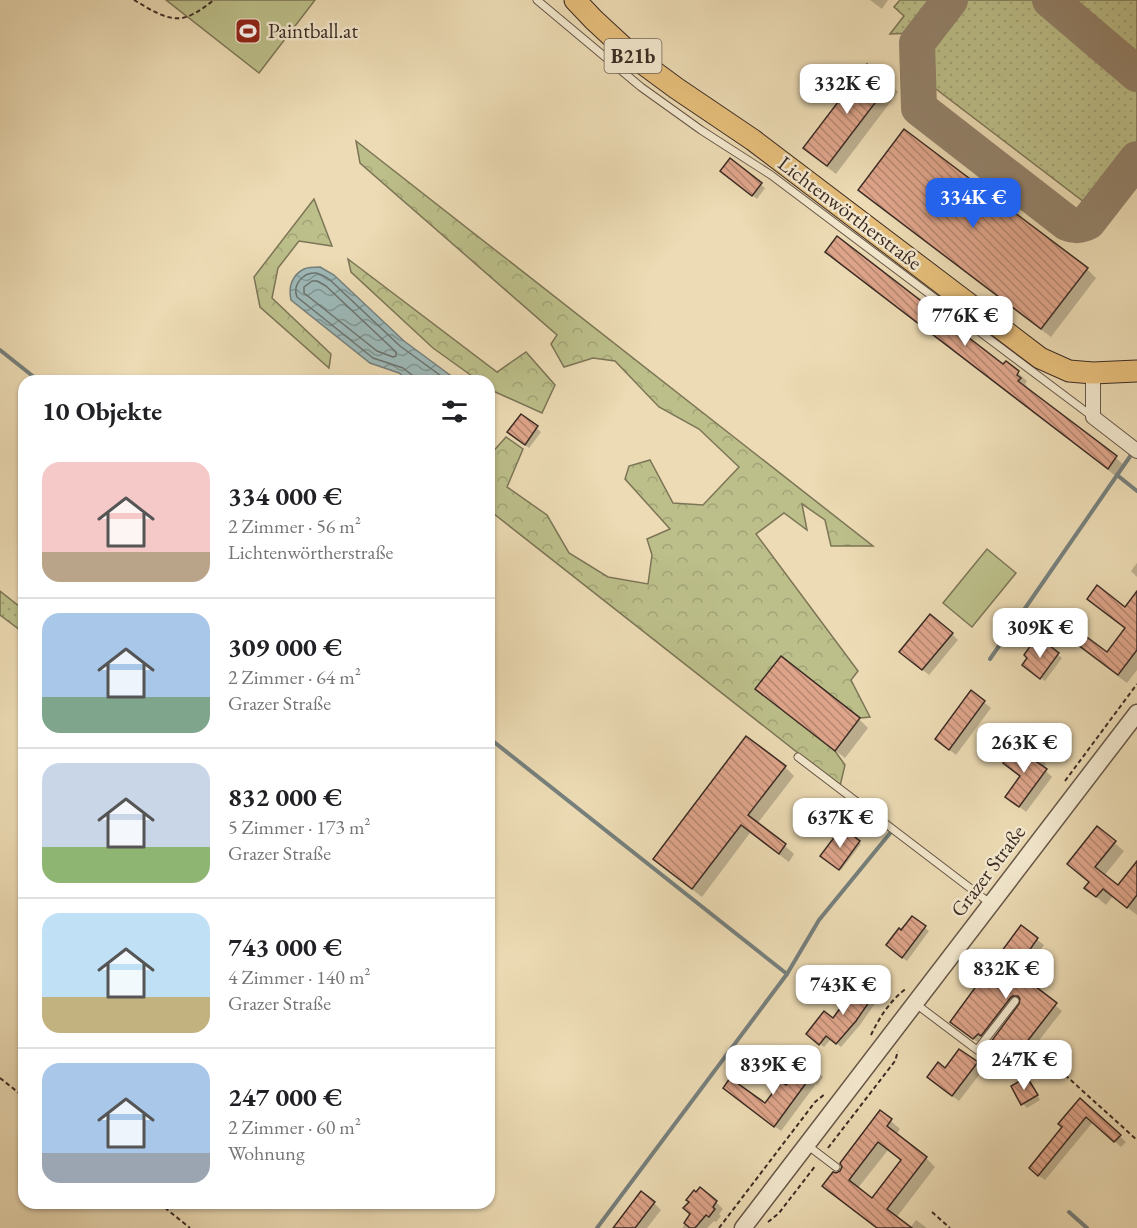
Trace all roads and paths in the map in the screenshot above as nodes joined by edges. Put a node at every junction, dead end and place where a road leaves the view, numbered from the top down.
1 (134, 0) edge
2 (214, 0) edge
3 (537, 0) edge
4 (575, 0) edge
5 (1137, 371) edge
6 (1093, 373) junction
7 (1093, 417) junction
8 (1137, 450) edge
9 (1137, 684) edge
10 (1137, 713) edge
11 (798, 757) dead end
12 (1063, 783) dead end
13 (990, 904) junction
14 (958, 947) junction
15 (980, 964) dead end
16 (910, 985) dead end
17 (1015, 1001) dead end
18 (915, 1003) junction
19 (870, 1038) dead end
20 (1054, 1065) dead end
21 (0, 1078) edge
22 (18, 1092) edge
23 (828, 1092) dead end
24 (1137, 1140) edge
25 (807, 1145) junction
26 (836, 1167) dead end
27 (166, 1209) edge
28 (932, 1212) dead end
29 (746, 1227) edge
30 (190, 1228) edge
31 (719, 1228) edge
32 (950, 1228) edge

1 - 2 path
3 - 7 lane
4 - 6 main road, Lichtenwörtherstraße / B21b
5 - 6 main road, B21b
6 - 7 street
7 - 8 street
9 - 12 path
10 - 13 street, Grazer Straße
11 - 13 lane
13 - 14 street, Grazer Straße
14 - 15 lane
14 - 18 street, Grazer Straße
16 - 19 path
17 - 18 lane
18 - 25 street, Grazer Straße
20 - 24 path
21 - 22 path
23 - 31 path
25 - 26 lane
25 - 29 street, Grazer Straße
27 - 30 path
28 - 32 path

